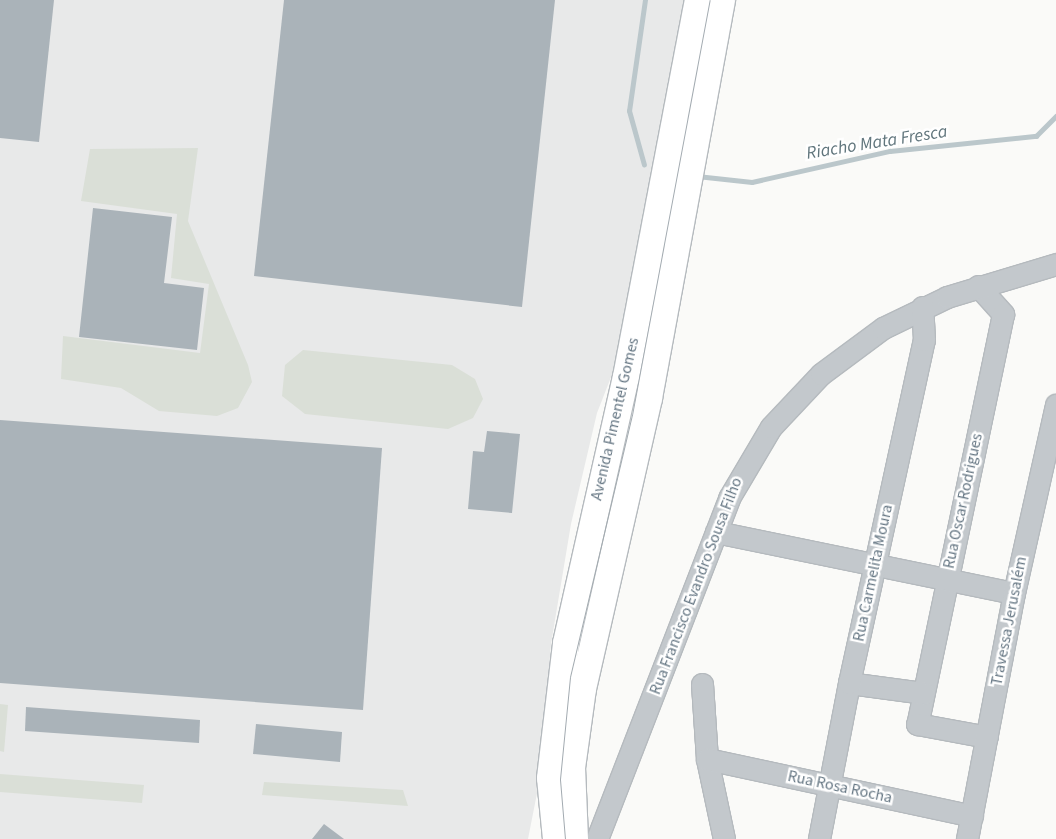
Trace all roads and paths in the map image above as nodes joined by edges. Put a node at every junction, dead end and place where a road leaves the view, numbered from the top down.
1 (698, 0) edge
2 (722, 0) edge
3 (695, 71) junction
4 (677, 172) junction
5 (1056, 264) edge
6 (978, 286) junction
7 (922, 307) junction
8 (1056, 405) edge
9 (716, 532) junction
10 (582, 561) junction
11 (611, 566) junction
12 (874, 567) junction
13 (946, 580) junction
14 (1014, 593) junction
15 (849, 683) junction
16 (702, 684) dead end
17 (923, 693) junction
18 (986, 737) junction
19 (707, 760) junction
20 (829, 784) junction
21 (972, 816) junction
22 (556, 839) edge
23 (575, 839) edge
24 (597, 839) edge
25 (724, 839) edge
26 (820, 839) edge
27 (967, 839) edge

1 - 3 main road, Avenida Pimentel Gomes
2 - 3 main road, Avenida Pimentel Gomes
3 - 4 main road, Avenida Pimentel Gomes
4 - 10 main road, Avenida Pimentel Gomes
4 - 11 main road, Avenida Pimentel Gomes
5 - 6 street, Rua Francisco Evandro Sousa Filho
6 - 7 street, Rua Francisco Evandro Sousa Filho
6 - 13 street, Rua Oscar Rodrigues
7 - 9 street, Rua Francisco Evandro Sousa Filho
7 - 12 street, Rua Carmelita Moura
8 - 14 street, Travessa Jerusalém
9 - 12 street
9 - 24 street, Rua Francisco Evandro Sousa Filho
10 - 11 main road
10 - 22 main road, Avenida Pimentel Gomes
11 - 23 main road, Avenida Pimentel Gomes
12 - 13 street
12 - 15 street, Rua Carmelita Moura
13 - 14 street
13 - 17 street, Rua Oscar Rodrigues
14 - 18 street, Travessa Jerusalém
15 - 17 street
15 - 20 street, Rua Carmelita Moura
16 - 19 street
17 - 18 street, Rua Oscar Rodrigues
18 - 21 street, Travessa Jerusalém
19 - 20 street, Rua Rosa Rocha
19 - 25 street
20 - 21 street, Rua Rosa Rocha
20 - 26 street, Rua Carmelita Moura
21 - 27 street, Travessa Jerusalém

